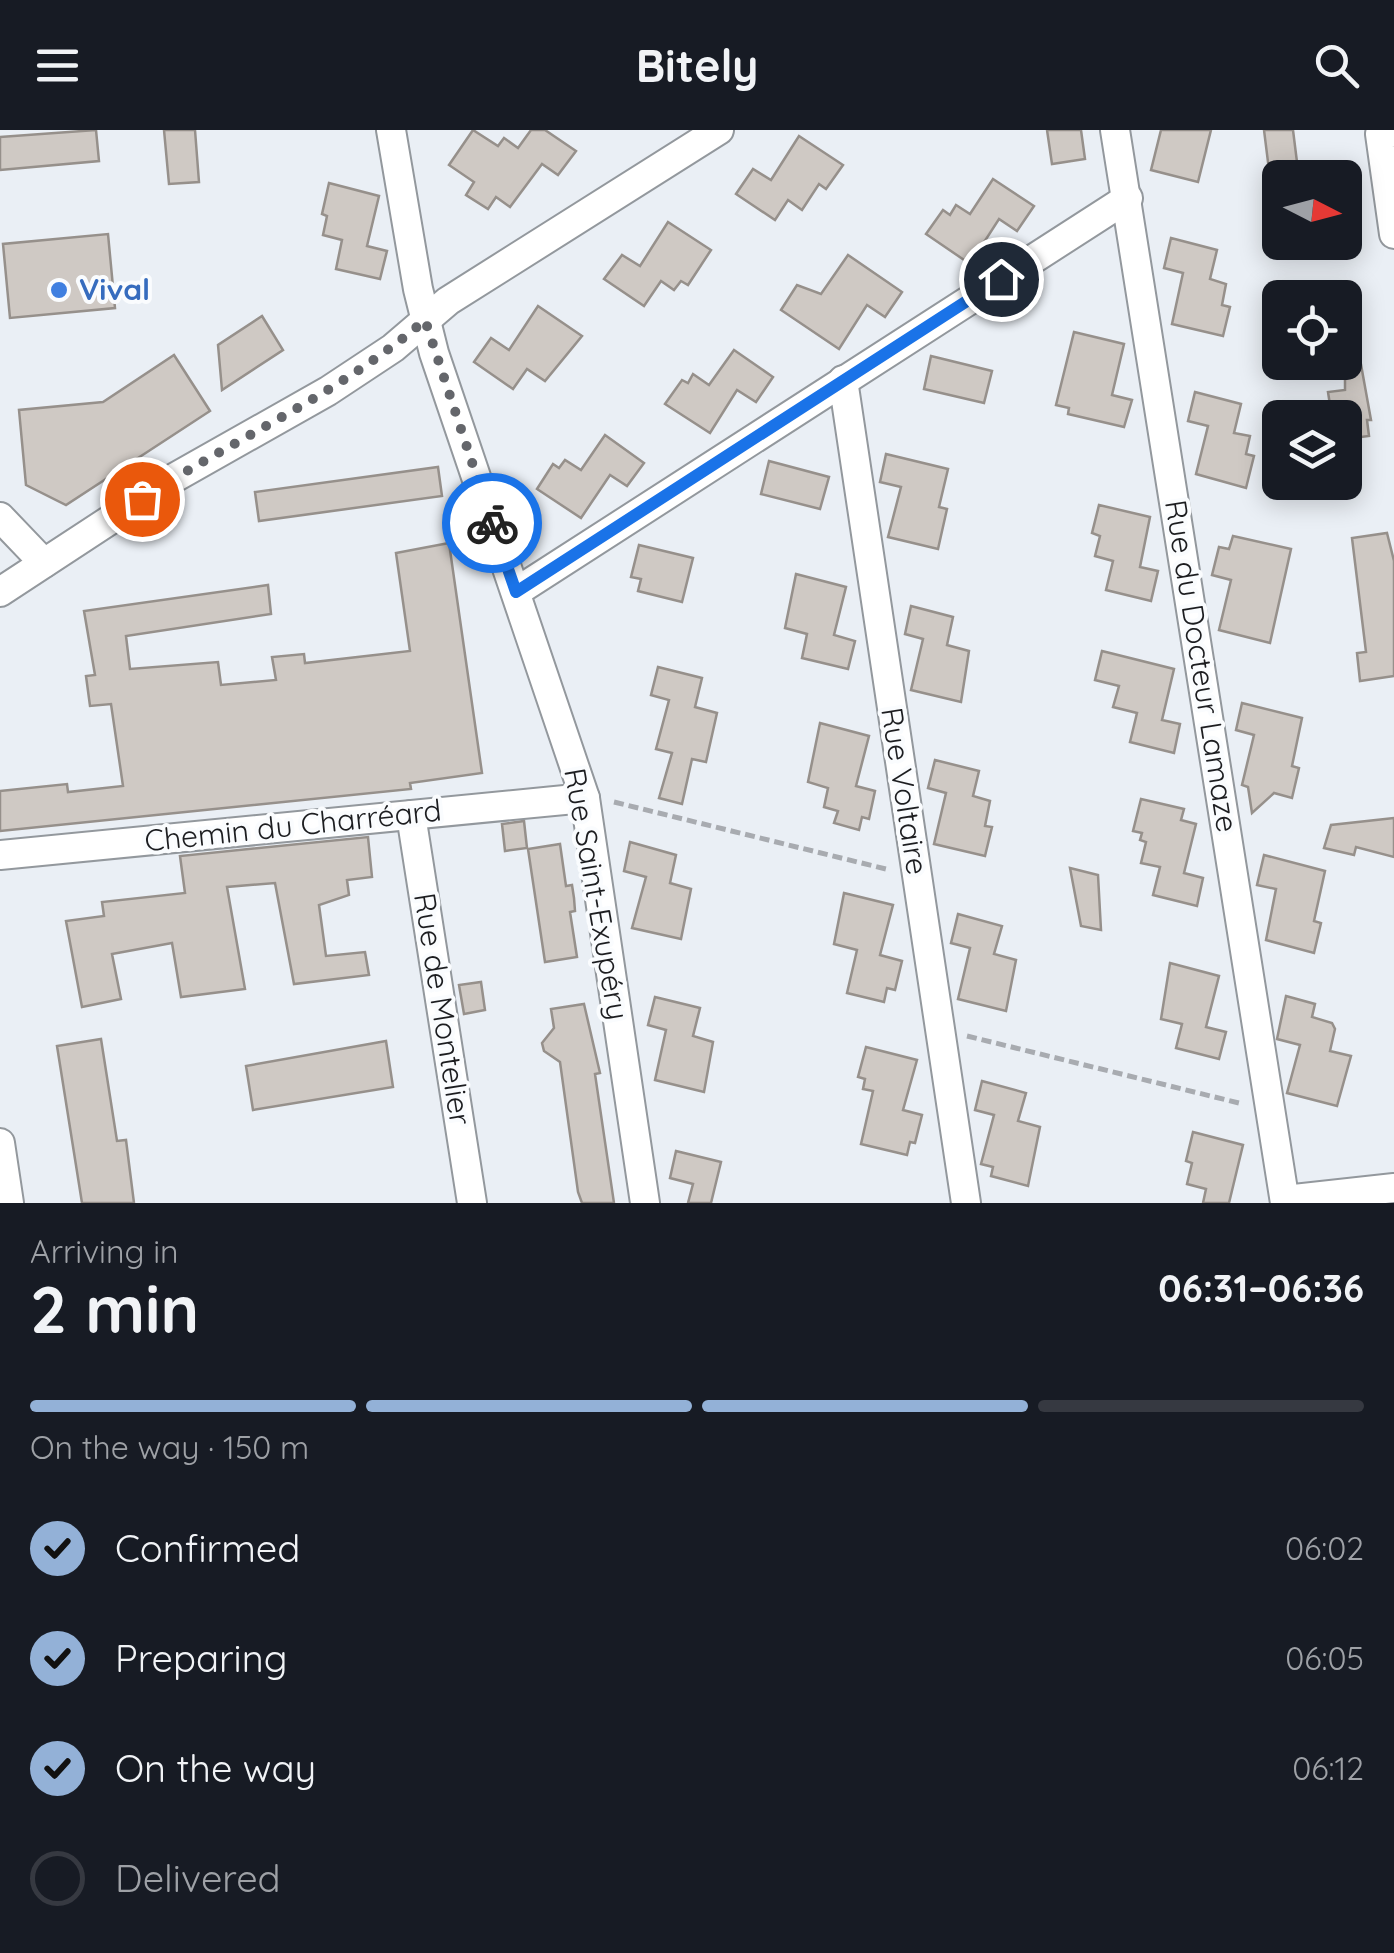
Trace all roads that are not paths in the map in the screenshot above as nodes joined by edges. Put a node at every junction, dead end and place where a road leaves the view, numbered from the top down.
1 (391, 130) edge
2 (719, 130) edge
3 (1115, 130) edge
4 (1394, 132) edge
5 (1128, 198) junction
6 (1394, 234) edge
7 (425, 320) junction
8 (843, 380) junction
9 (0, 517) edge
10 (44, 563) junction
11 (0, 592) edge
12 (516, 592) junction
13 (585, 798) junction
14 (411, 815) junction
15 (0, 855) edge
16 (0, 1144) edge
17 (1394, 1188) edge
18 (1285, 1202) edge
19 (10, 1203) edge
20 (472, 1203) edge
21 (645, 1203) edge
22 (966, 1203) edge

1 - 7 street, Rue Saint-Exupéry
2 - 7 street
3 - 5 street, Rue du Docteur Lamaze
4 - 6 street
5 - 8 street
5 - 18 street, Rue du Docteur Lamaze
7 - 10 street
7 - 12 street, Rue Saint-Exupéry
8 - 12 street
8 - 22 street, Rue Voltaire
9 - 10 street
10 - 11 street
12 - 13 street, Rue Saint-Exupéry
13 - 14 street, Chemin du Charréard
13 - 21 street, Rue Saint-Exupéry
14 - 15 street, Chemin du Charréard
14 - 20 street, Rue de Montelier
16 - 19 street
17 - 18 street

